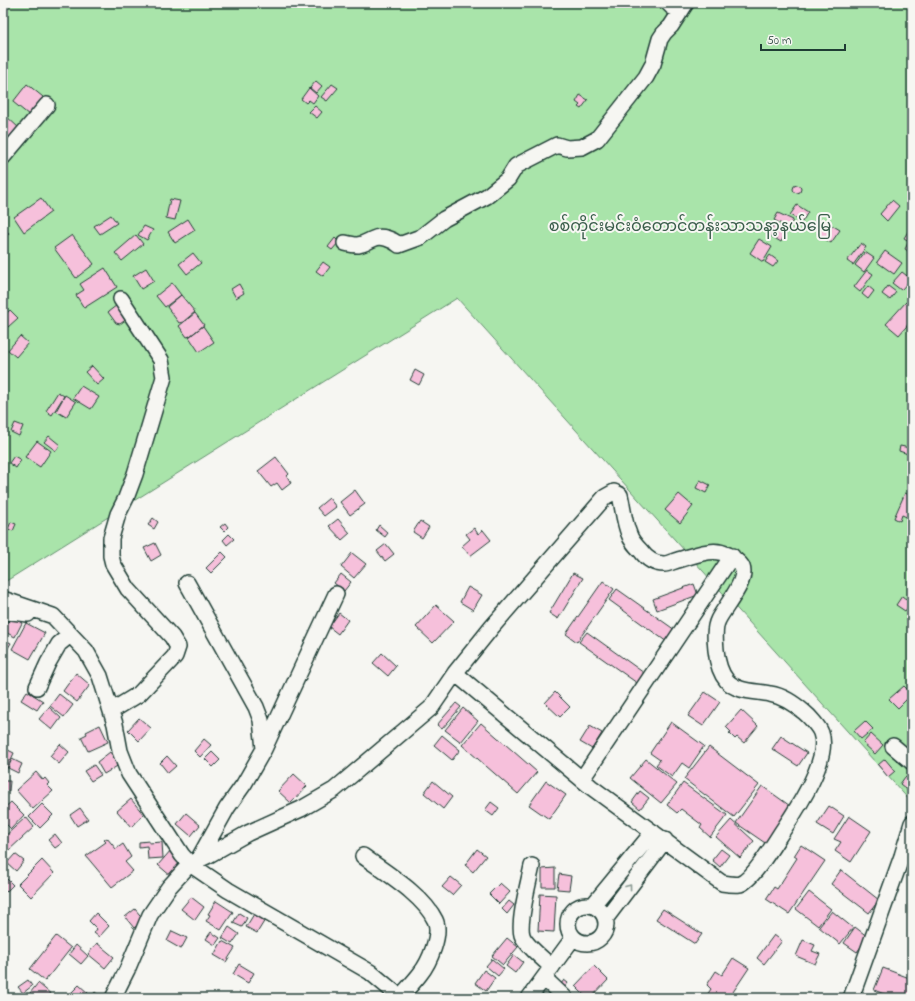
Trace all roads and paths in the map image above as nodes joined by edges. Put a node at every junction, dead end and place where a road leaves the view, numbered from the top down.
1 (678, 6) edge
2 (47, 105) dead end
3 (3, 157) edge
4 (345, 243) dead end
5 (121, 299) dead end
6 (732, 556) junction
7 (187, 584) dead end
8 (336, 594) dead end
9 (3, 599) edge
10 (3, 614) edge
11 (53, 616) junction
12 (70, 635) junction
13 (455, 673) junction
14 (37, 687) dead end
15 (111, 711) junction
16 (893, 746) dead end
17 (264, 749) junction
18 (912, 762) edge
19 (582, 779) junction
20 (912, 823) edge
21 (659, 836) junction
22 (907, 854) edge
23 (363, 856) dead end
24 (194, 862) junction
25 (532, 866) dead end
26 (593, 905) junction
27 (606, 918) junction
28 (573, 938) junction
29 (548, 973) junction
30 (113, 998) edge
31 (400, 998) edge
32 (529, 998) edge
33 (565, 998) edge
34 (851, 998) edge

1 - 4 street
2 - 3 street
5 - 15 street
6 - 13 street
6 - 19 street
6 - 21 street
7 - 17 street
8 - 17 street
9 - 11 street
10 - 11 street
11 - 12 street
12 - 14 street
12 - 15 street
13 - 19 street
13 - 24 street
15 - 24 street
16 - 18 street
17 - 24 street
19 - 21 street
20 - 22 street
21 - 26 street
27 -> 21 street
22 - 34 street
23 - 31 street
24 - 30 street
24 - 31 street
25 - 29 street
26 - 27 street
26 - 28 street
27 - 28 street
28 - 29 street
29 - 32 street
29 - 33 street

